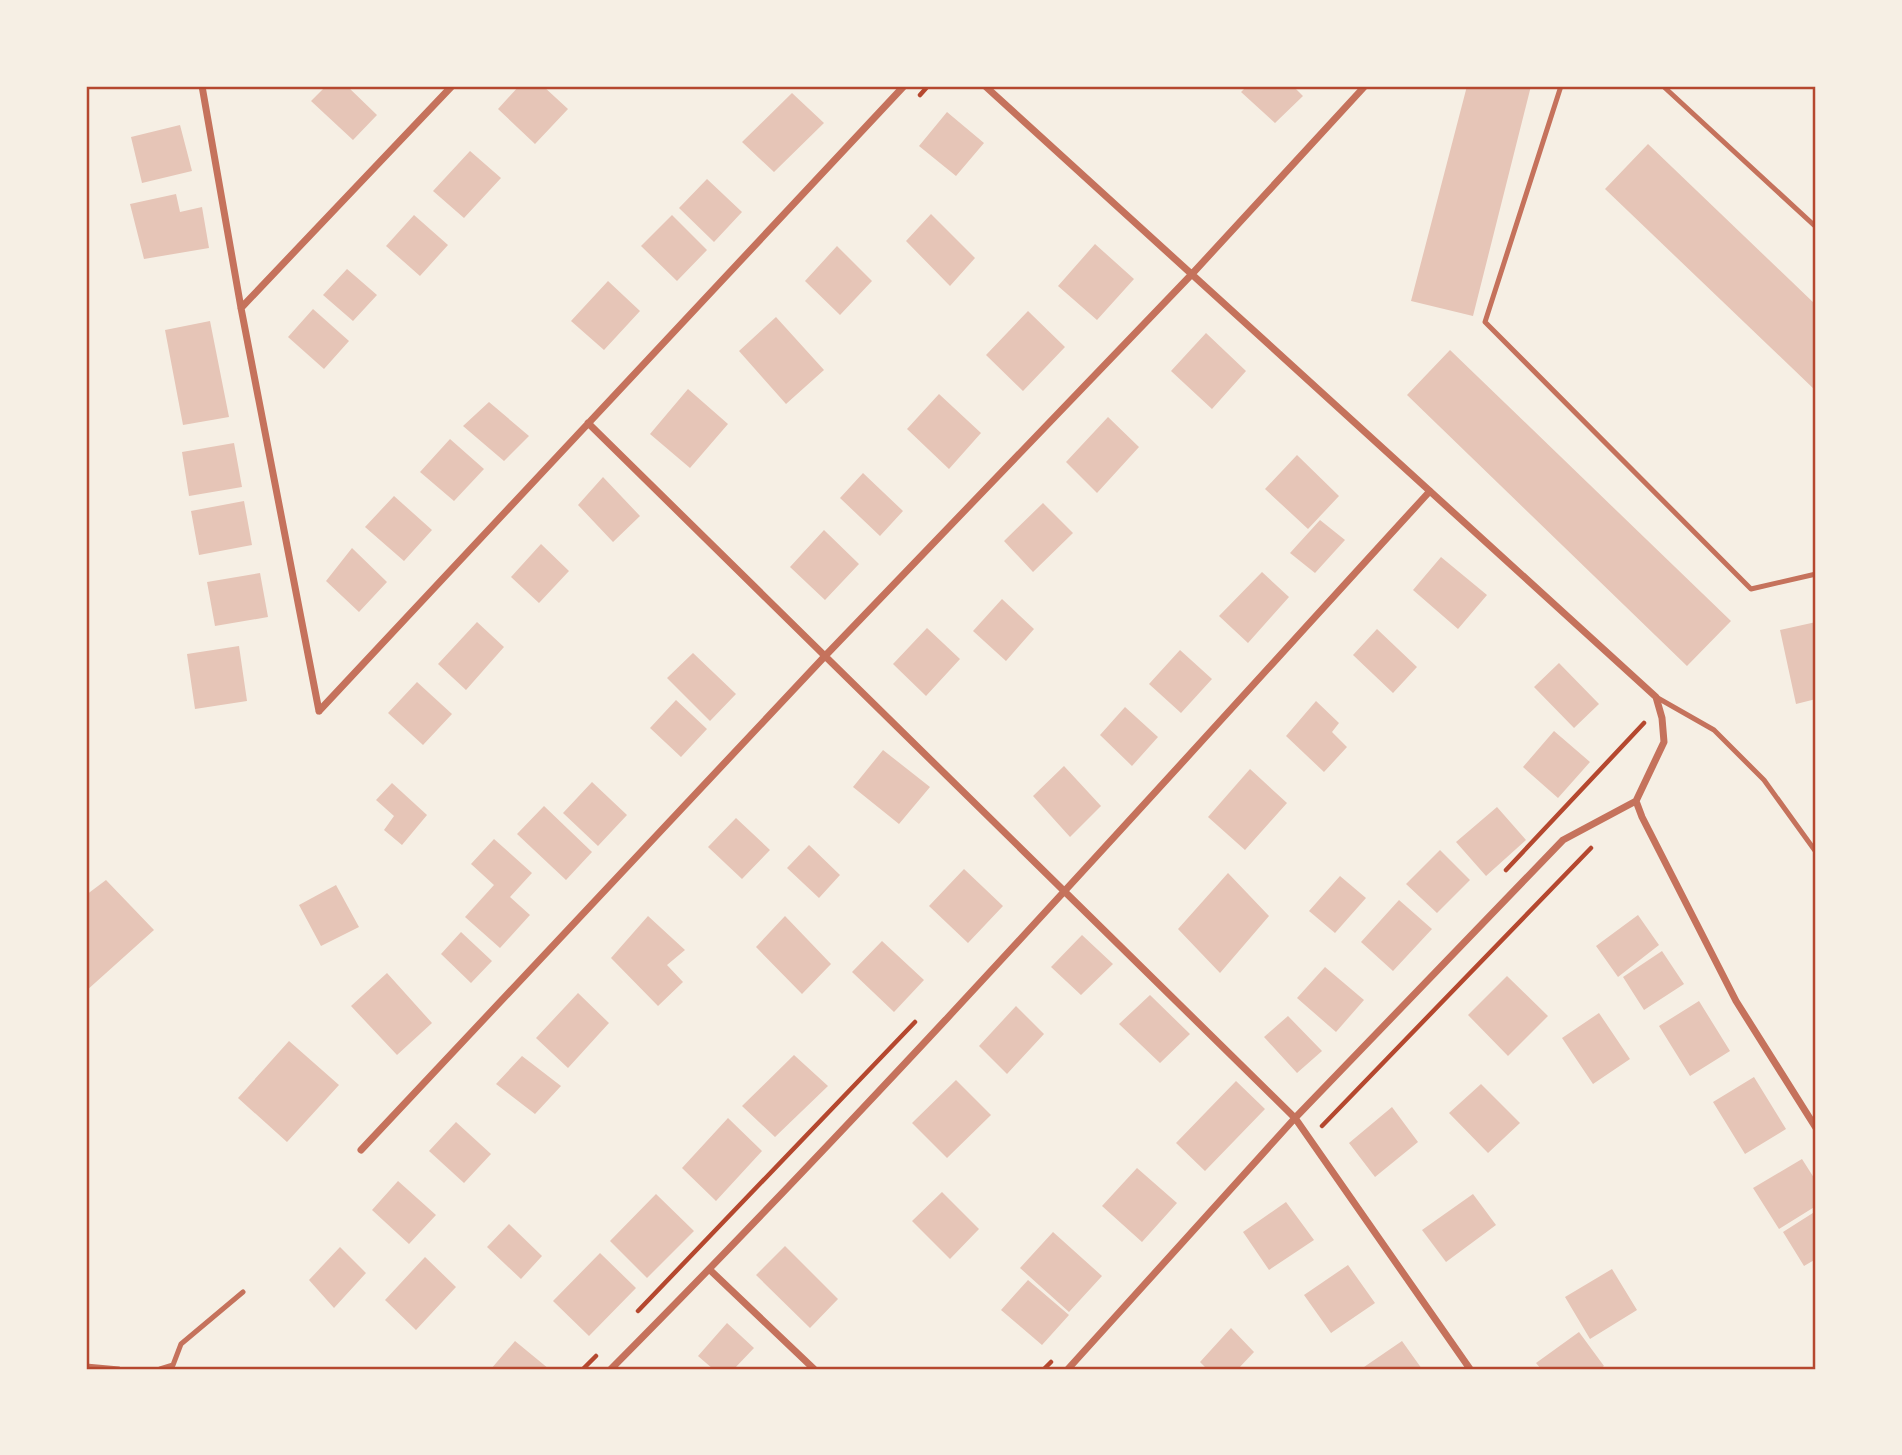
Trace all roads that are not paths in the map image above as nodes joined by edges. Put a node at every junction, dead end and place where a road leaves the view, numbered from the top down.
1 (202, 86) edge
2 (452, 86) edge
3 (904, 86) edge
4 (985, 86) edge
5 (1365, 86) edge
6 (1561, 86) edge
7 (1663, 86) edge
8 (1816, 227) edge
9 (1192, 274) junction
10 (242, 308) junction
11 (588, 423) junction
12 (1430, 491) junction
13 (1816, 574) edge
14 (826, 655) junction
15 (1656, 697) junction
16 (1636, 801) junction
17 (1816, 852) edge
18 (1064, 891) junction
19 (1295, 1118) junction
20 (1816, 1128) edge
21 (361, 1150) dead end
22 (710, 1270) junction
23 (243, 1292) dead end
24 (86, 1366) edge
25 (119, 1369) edge
26 (160, 1369) edge
27 (611, 1369) edge
28 (814, 1369) edge
29 (1068, 1369) edge
30 (1470, 1369) edge

1 - 10 street
2 - 10 street
3 - 11 street
4 - 9 street
5 - 9 street
6 - 13 lane
7 - 8 lane
9 - 12 street
9 - 14 street
10 - 11 street
11 - 14 street
12 - 15 street
12 - 18 street
14 - 18 street
14 - 21 street
15 - 16 street
15 - 17 lane
16 - 19 street
16 - 20 street
18 - 19 street
18 - 22 street
19 - 29 street
19 - 30 street
22 - 27 street
22 - 28 street
23 - 26 lane
24 - 25 lane

